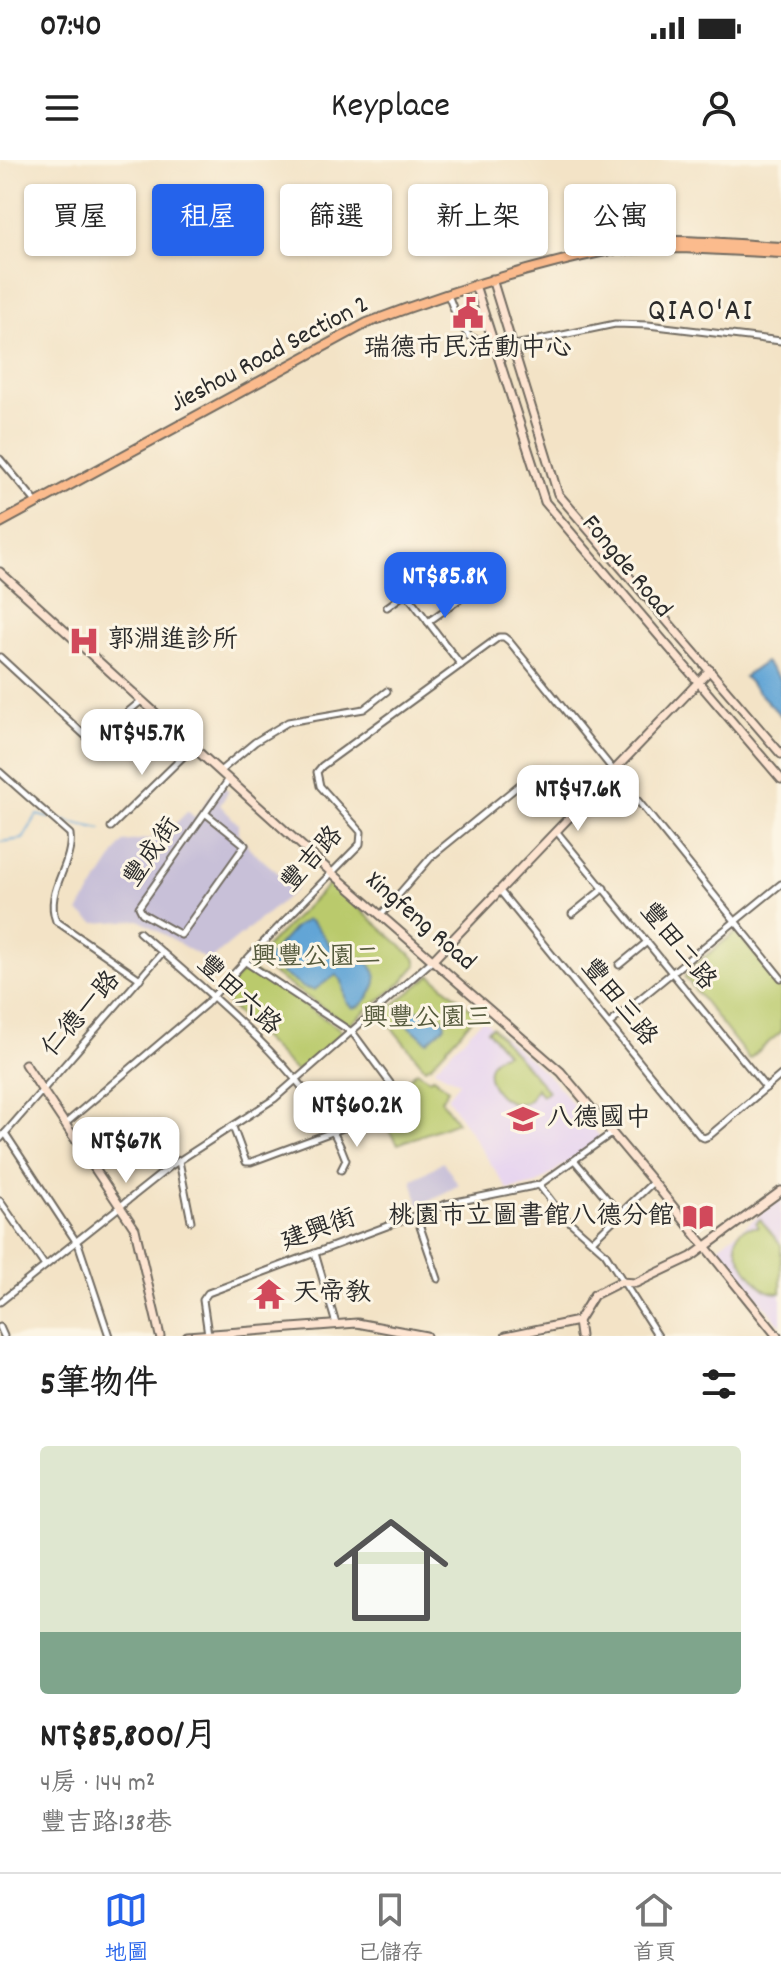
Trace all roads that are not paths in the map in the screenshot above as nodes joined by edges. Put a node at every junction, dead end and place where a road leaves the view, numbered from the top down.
1 (781, 250) edge
2 (492, 279) junction
3 (475, 285) junction
4 (448, 294) junction
5 (781, 341) edge
6 (512, 345) junction
7 (496, 349) junction
8 (0, 459) edge
9 (37, 503) junction
10 (0, 523) edge
11 (444, 566) dead end
12 (0, 572) edge
13 (492, 576) dead end
14 (406, 593) junction
15 (387, 607) dead end
16 (428, 622) junction
17 (0, 657) edge
18 (461, 665) junction
19 (710, 670) junction
20 (697, 681) junction
21 (387, 691) dead end
22 (141, 701) junction
23 (193, 747) junction
24 (781, 754) edge
25 (220, 771) junction
26 (614, 771) junction
27 (0, 772) edge
28 (534, 773) dead end
29 (229, 779) junction
30 (781, 779) edge
31 (205, 813) junction
32 (111, 827) dead end
33 (557, 832) junction
34 (332, 873) junction
35 (781, 884) edge
36 (604, 888) junction
37 (500, 891) junction
38 (572, 914) dead end
39 (381, 915) junction
40 (736, 922) junction
41 (139, 932) dead end
42 (647, 942) junction
43 (162, 953) junction
44 (433, 960) junction
45 (244, 961) junction
46 (619, 965) dead end
47 (673, 974) junction
48 (781, 978) edge
49 (140, 979) junction
50 (212, 997) junction
51 (609, 1024) junction
52 (353, 1033) junction
53 (25, 1064) dead end
54 (781, 1075) edge
55 (296, 1080) junction
56 (766, 1088) junction
57 (43, 1090) junction
58 (65, 1124) junction
59 (233, 1127) junction
60 (334, 1132) junction
61 (5, 1133) junction
62 (612, 1133) junction
63 (0, 1139) edge
64 (179, 1161) junction
65 (575, 1161) junction
66 (341, 1170) dead end
67 (653, 1182) junction
68 (539, 1185) junction
69 (781, 1191) edge
70 (0, 1201) edge
71 (122, 1206) junction
72 (619, 1213) junction
73 (416, 1215) junction
74 (191, 1221) dead end
75 (593, 1240) junction
76 (77, 1242) junction
77 (706, 1247) junction
78 (315, 1253) junction
79 (45, 1266) junction
80 (438, 1279) dead end
81 (624, 1282) junction
82 (0, 1302) edge
83 (578, 1321) junction
84 (336, 1324) junction
85 (0, 1327) edge
86 (393, 1332) edge
87 (209, 1335) edge
88 (4, 1336) edge
89 (109, 1336) edge
90 (160, 1336) edge
91 (187, 1336) edge
92 (426, 1336) edge
93 (506, 1336) edge
94 (580, 1336) edge
95 (658, 1336) edge
96 (777, 1336) edge

1 - 2 main road, Jieshou Road Section 2
2 - 3 main road, Jieshou Road Section 2
2 - 6 main road, Fongde Road
3 - 4 main road, Jieshou Road Section 2
3 - 7 main road, Fongde Road
4 - 7 street
4 - 9 main road, Jieshou Road Section 2
5 - 6 street
6 - 7 street
6 - 19 main road, Fongde Road
7 - 20 main road, Fongde Road
8 - 9 street
9 - 10 main road, Jieshou Road Section 2
11 - 14 street
12 - 22 main road, Xingfeng Road
13 - 16 street
14 - 15 street
14 - 16 street
16 - 18 street
17 - 22 street
18 - 26 street, 豐吉路
18 - 34 street, 豐吉路
19 - 20 main road
19 - 24 main road, Fongde Road
20 - 26 main road
20 - 30 main road, Fongde Road
21 - 25 street
22 - 23 main road, Xingfeng Road
23 - 25 main road, Xingfeng Road
23 - 32 street
25 - 29 main road, Xingfeng Road
26 - 33 main road
26 - 40 street
27 - 49 street
28 - 39 street
29 - 31 street, 豐成街
29 - 34 main road, Xingfeng Road
31 - 31 street, 豐成街
33 - 36 street, 豐田二路
33 - 37 main road
34 - 39 main road, Xingfeng Road
34 - 45 street, 豐吉路
35 - 40 street
36 - 38 street
36 - 42 street, 豐田二路
37 - 44 main road
37 - 51 street, 豐田三路
39 - 44 main road, Xingfeng Road
40 - 47 street
40 - 48 street
41 - 43 street, 豐田六路
42 - 46 street
42 - 47 street, 豐田二路
43 - 49 street, 仁德一路
43 - 50 street, 豐田六路
44 - 52 street
44 - 62 main road, Xingfeng Road
45 - 50 street, 豐吉路
45 - 52 street
47 - 51 street
47 - 56 street, 豐田二路
49 - 57 street, 仁德一路
50 - 55 street, 豐田六路
50 - 58 street, 豐吉路
51 - 56 street, 豐田三路
52 - 55 street
52 - 60 street
53 - 57 main road
54 - 56 street
55 - 59 street
55 - 60 street, 豐田六路
57 - 58 main road
57 - 61 street, 仁德一路
58 - 71 main road
59 - 60 street
59 - 64 street
60 - 66 street
61 - 63 street, 仁德一路
61 - 76 street
62 - 65 street, 建興街
62 - 67 main road, Xingfeng Road
64 - 71 street
64 - 74 street
65 - 68 street, 建興街
65 - 72 street
67 - 72 street
67 - 77 main road, Xingfeng Road
68 - 73 street, 建興街
68 - 75 street
69 - 77 main road
70 - 79 street
71 - 76 street
71 - 90 main road
72 - 75 street
73 - 78 street, 建興街
73 - 80 street
75 - 81 street
76 - 79 street
76 - 89 street
77 - 81 main road
77 - 96 main road, Xingfeng Road
78 - 84 street
78 - 87 street, 建興街
79 - 82 street
81 - 83 main road
81 - 95 street
83 - 93 main road
83 - 94 main road
84 - 86 main road
84 - 87 main road
85 - 88 street
86 - 92 main road
87 - 91 main road

